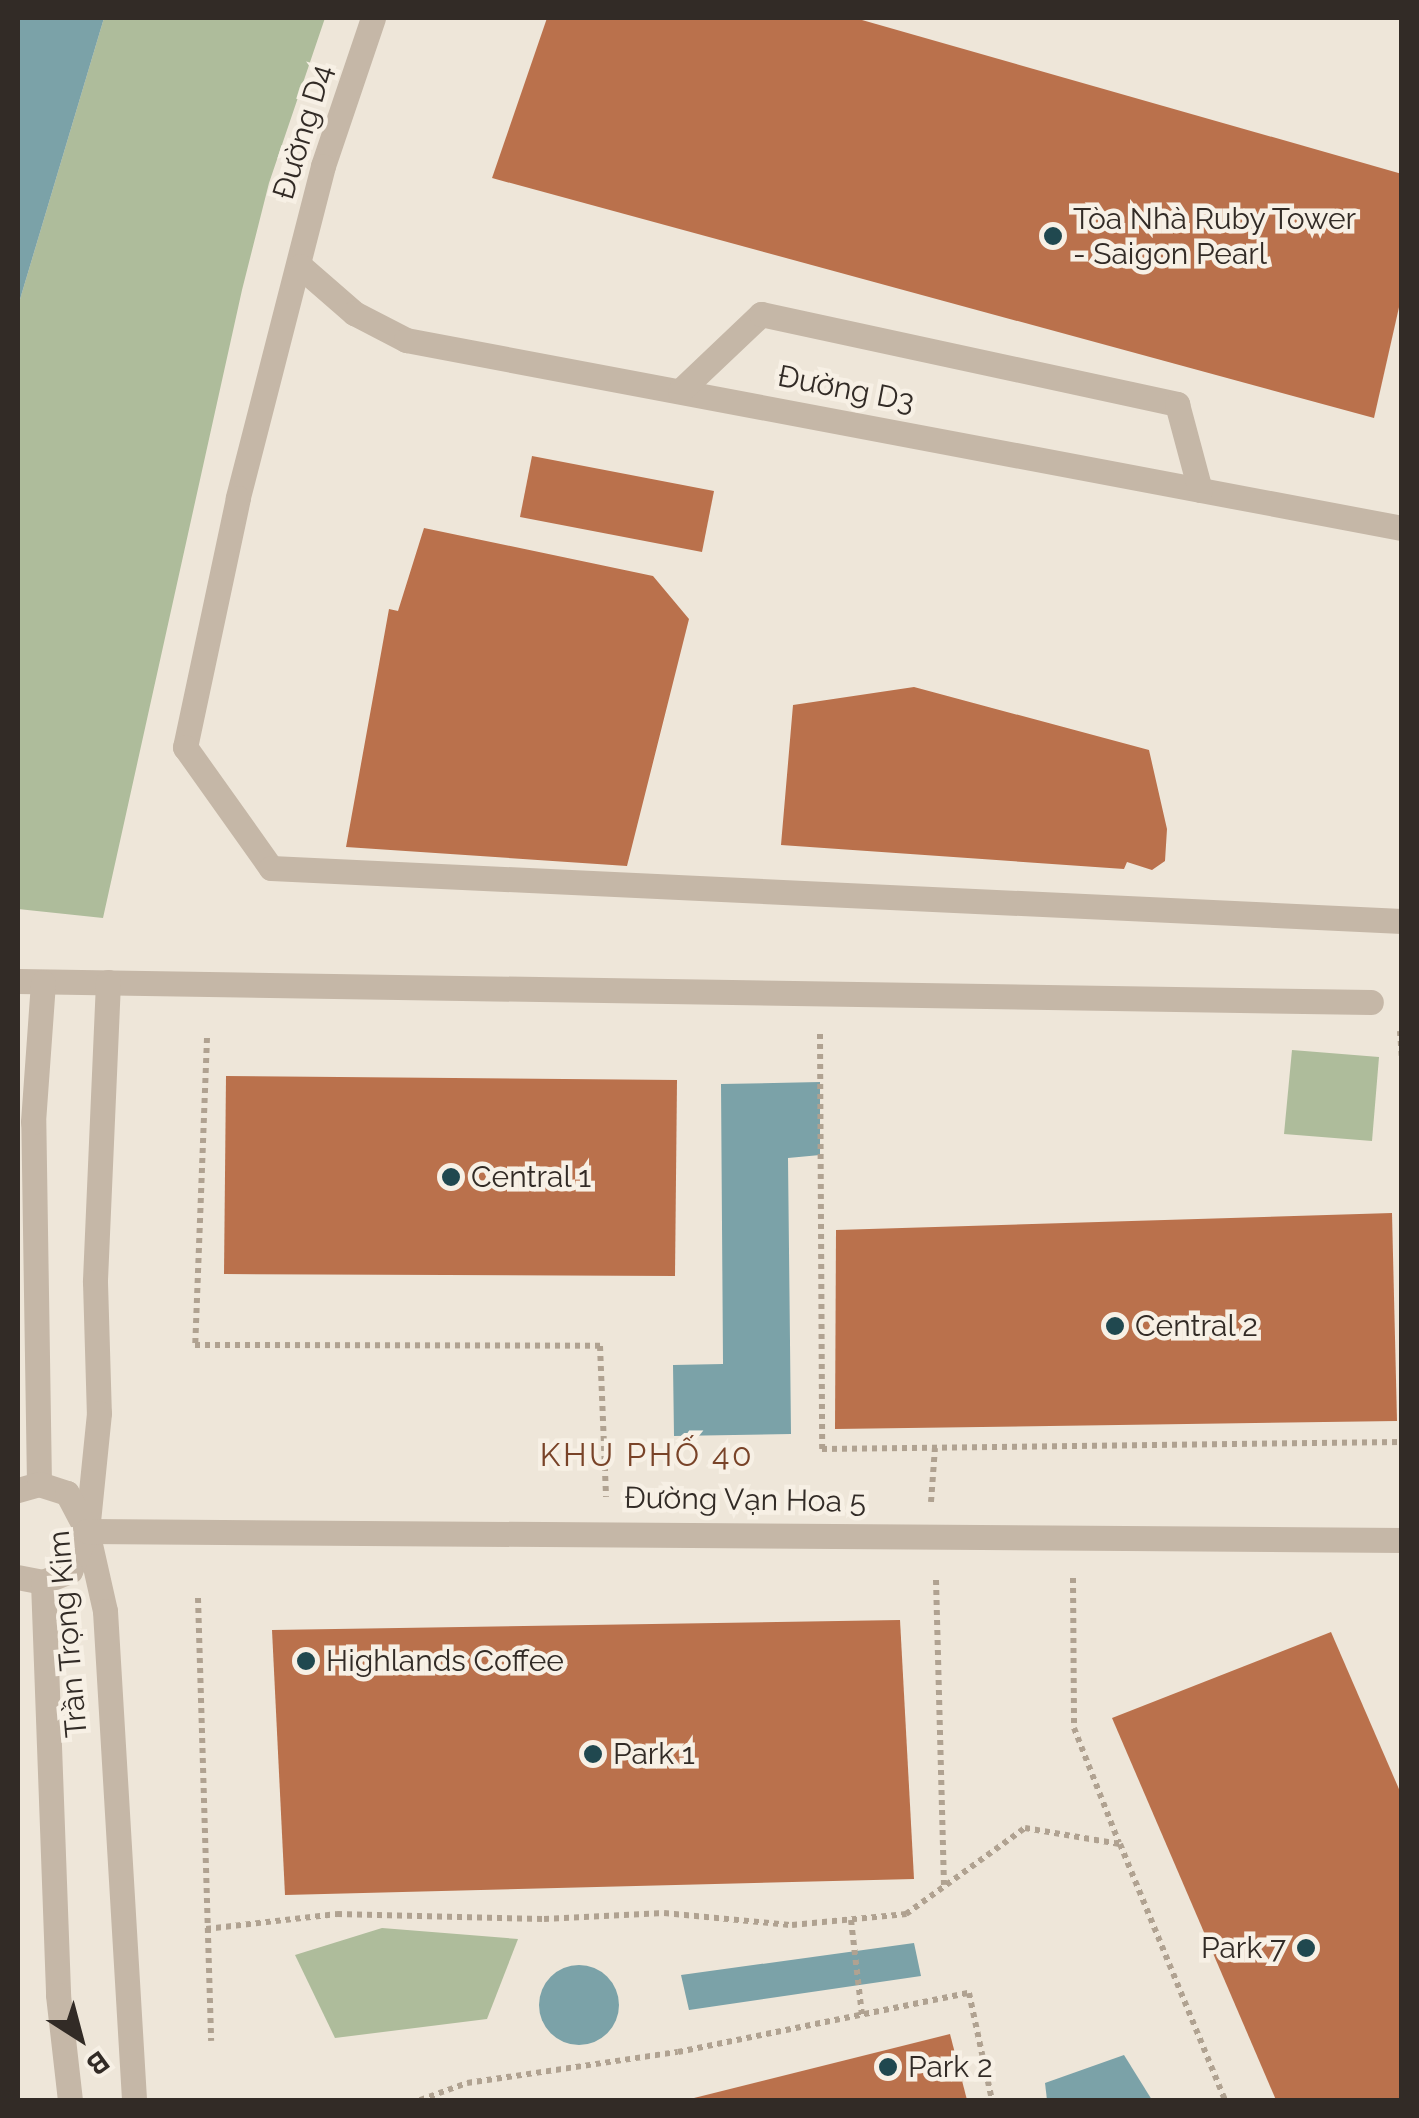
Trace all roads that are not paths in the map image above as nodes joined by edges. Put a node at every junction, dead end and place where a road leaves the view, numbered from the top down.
1 (373, 18) edge
2 (300, 266) junction
3 (680, 391) junction
4 (1200, 490) junction
5 (1402, 528) edge
6 (1402, 921) edge
7 (30, 982) edge
8 (108, 982) junction
9 (1371, 1002) dead end
10 (28, 1487) edge
11 (88, 1532) junction
12 (1402, 1540) edge
13 (30, 1579) edge
14 (70, 2100) edge
15 (134, 2100) edge

1 - 2 street, Đường D4
2 - 3 street, Đường D3
2 - 6 street, Đường D4
3 - 4 street, Đường D3
3 - 4 street
4 - 5 street, Đường D3
7 - 8 street
7 - 10 street
8 - 9 street
8 - 11 street, Trần Trọng Kim
10 - 11 street
11 - 12 street, Đường Vạn Hoa 5
11 - 13 street
11 - 15 street, Trần Trọng Kim
13 - 14 street, Trần Trọng Kim

